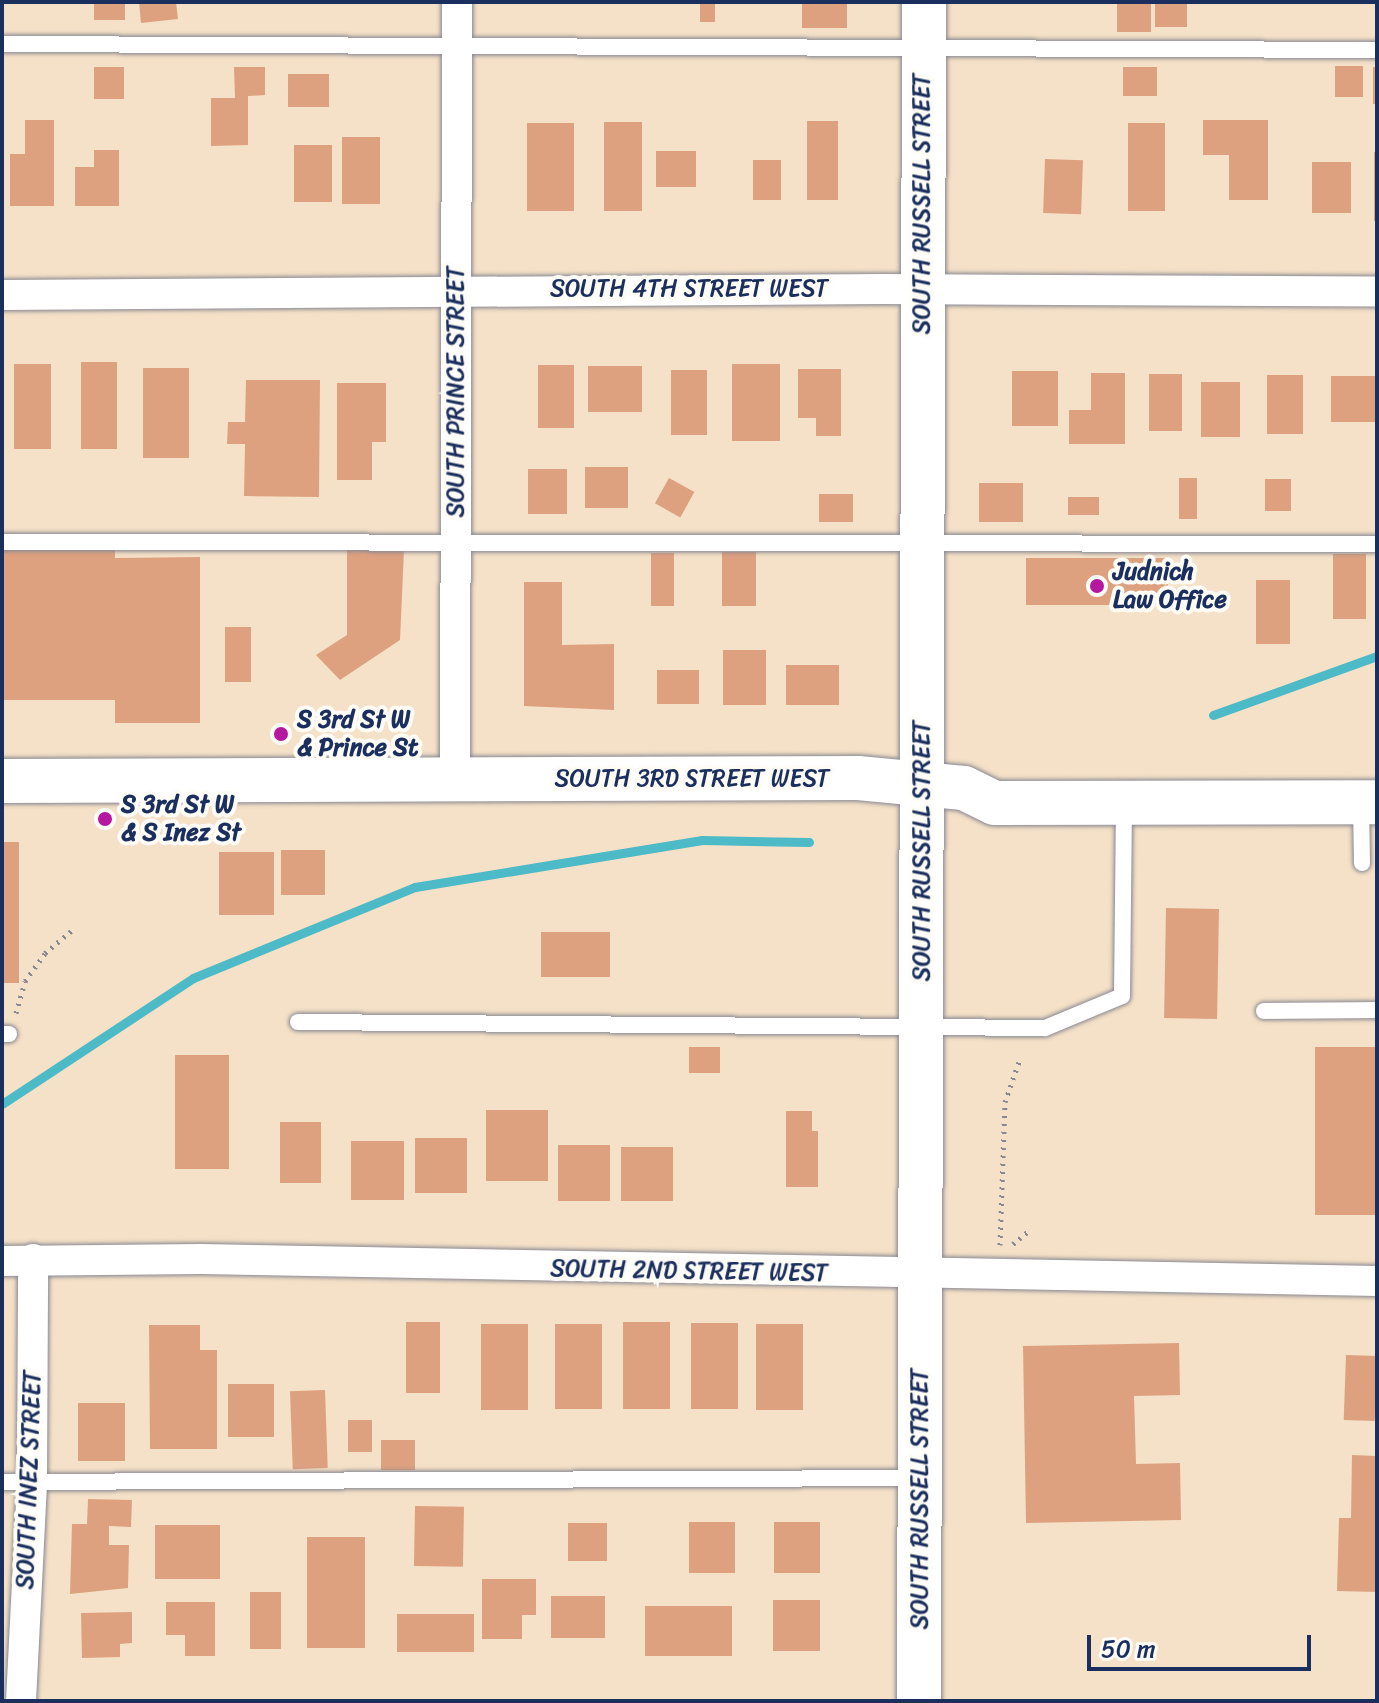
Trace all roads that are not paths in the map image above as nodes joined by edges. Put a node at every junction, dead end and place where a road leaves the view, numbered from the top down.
1 (457, 2) edge
2 (924, 2) edge
3 (2, 44) edge
4 (457, 44) junction
5 (923, 50) junction
6 (1377, 50) edge
7 (921, 289) junction
8 (455, 290) junction
9 (1377, 292) edge
10 (2, 295) edge
11 (456, 539) junction
12 (920, 540) junction
13 (2, 542) edge
14 (1377, 544) edge
15 (2, 781) edge
16 (455, 781) junction
17 (944, 787) junction
18 (1372, 793) edge
19 (1124, 803) junction
20 (1362, 863) dead end
21 (1377, 1010) edge
22 (1264, 1011) dead end
23 (298, 1022) dead end
24 (923, 1029) junction
25 (33, 1259) junction
26 (2, 1261) edge
27 (921, 1276) junction
28 (1377, 1281) edge
29 (920, 1478) junction
30 (17, 1482) edge
31 (21, 1701) edge
32 (919, 1701) edge

1 - 4 street, SOUTH PRINCE STREET
2 - 5 main road, SOUTH RUSSELL STREET
3 - 4 lane
4 - 5 lane
4 - 8 street, SOUTH PRINCE STREET
5 - 6 lane
5 - 7 main road, SOUTH RUSSELL STREET
7 - 8 street, SOUTH 4TH STREET WEST
7 - 9 street, SOUTH 4TH STREET WEST
7 - 12 main road, SOUTH RUSSELL STREET
8 - 10 street, SOUTH 4TH STREET WEST
8 - 11 street, SOUTH PRINCE STREET
11 - 12 lane
11 - 13 lane
11 - 16 street, SOUTH PRINCE STREET
12 - 14 lane
12 - 17 main road, SOUTH RUSSELL STREET
15 - 16 main road, SOUTH 3RD STREET WEST
16 - 17 main road, SOUTH 3RD STREET WEST
17 - 18 main road
17 - 19 main road, SOUTH 3RD STREET WEST
17 - 24 main road, SOUTH RUSSELL STREET
18 - 19 main road, SOUTH 3RD STREET WEST
18 - 20 lane
19 - 24 lane
21 - 22 lane
23 - 24 lane
24 - 27 main road, SOUTH RUSSELL STREET
25 - 26 street, SOUTH 2ND STREET WEST
25 - 27 street, SOUTH 2ND STREET WEST
25 - 30 street, SOUTH INEZ STREET
27 - 28 street, SOUTH 2ND STREET WEST
27 - 29 main road, SOUTH RUSSELL STREET
29 - 30 lane
29 - 32 main road, SOUTH RUSSELL STREET
30 - 31 street, SOUTH INEZ STREET

